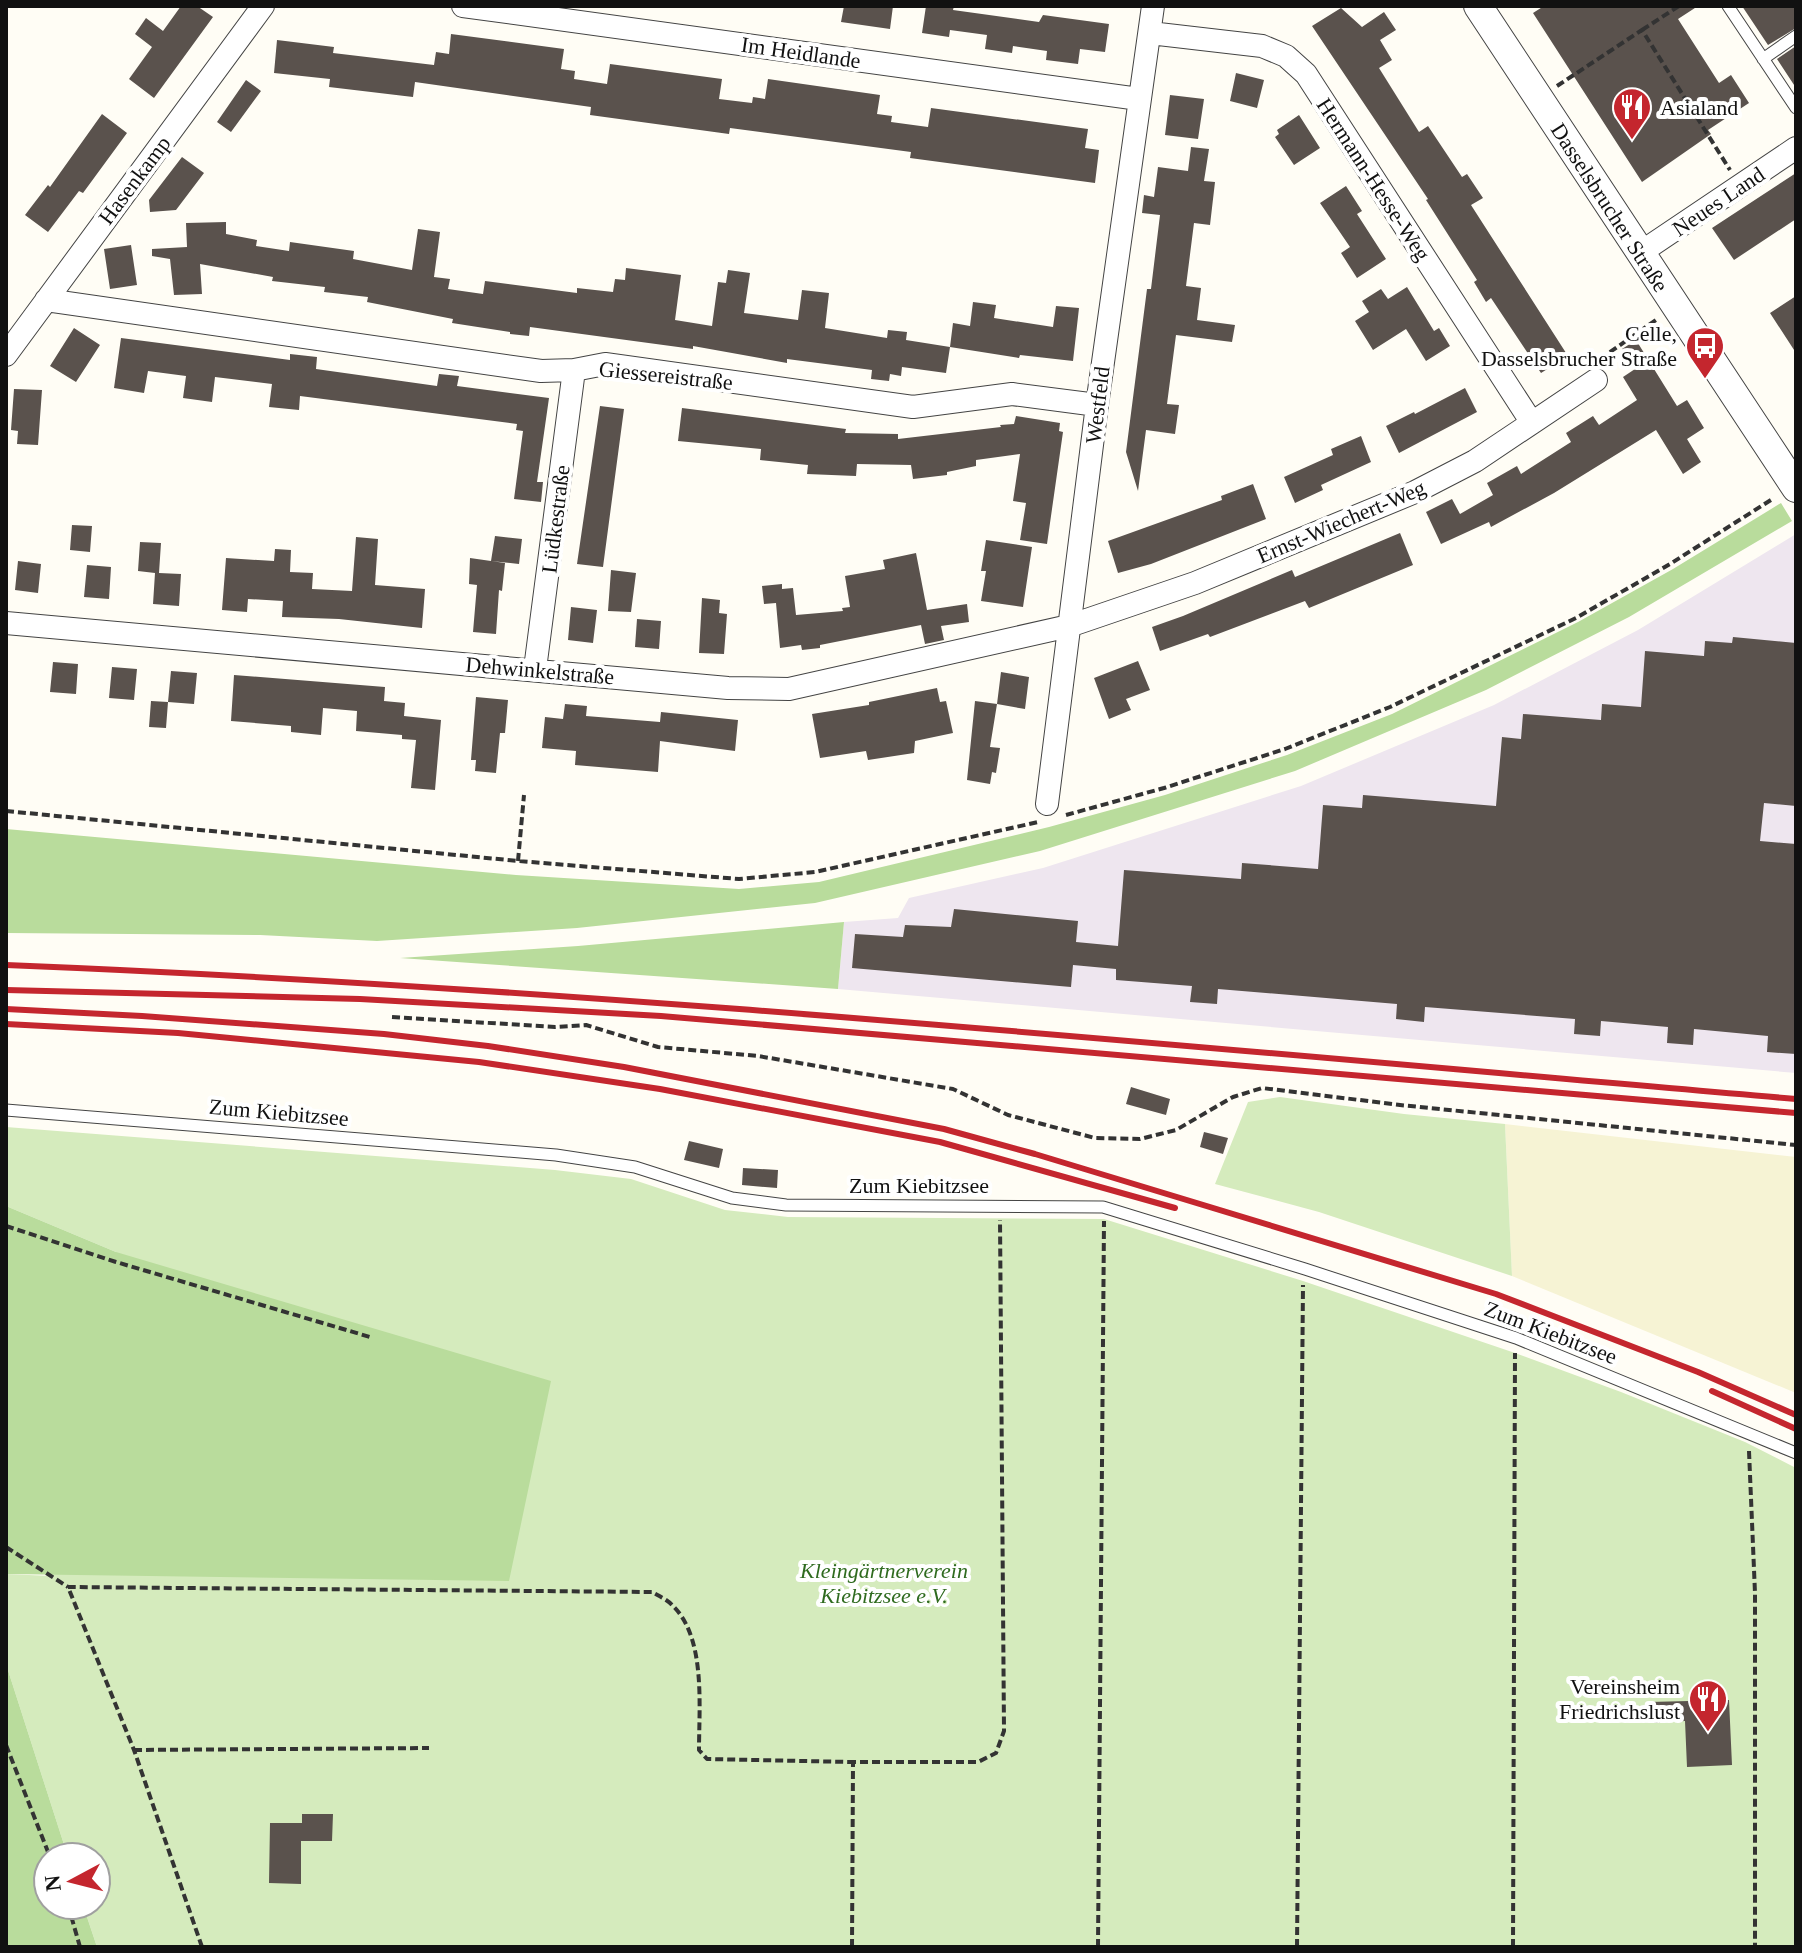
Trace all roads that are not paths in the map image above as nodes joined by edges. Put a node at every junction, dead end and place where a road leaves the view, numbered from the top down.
1 (263, 6) edge
2 (463, 6) edge
3 (1153, 6) edge
4 (1478, 6) edge
5 (1728, 6) edge
6 (1150, 33) junction
7 (1796, 36) edge
8 (1763, 59) junction
9 (1139, 99) junction
10 (1796, 108) edge
11 (1796, 148) edge
12 (1640, 253) junction
13 (46, 300) junction
14 (6, 355) edge
15 (574, 370) junction
16 (1596, 380) road end
17 (1097, 405) junction
18 (1532, 423) junction
19 (1795, 487) edge
20 (6, 623) edge
21 (1069, 626) junction
22 (535, 669) junction
23 (1053, 813) road end
24 (6, 1110) edge
25 (1796, 1453) edge

1 - 13 street, Hasenkamp
2 - 9 street, Im Heidlande
3 - 6 street, Westfeld
4 - 12 street, Dasselsbrucher Straße
5 - 8 lane
6 - 9 street, Westfeld
6 - 18 street, Hermann-Hesse-Weg
7 - 8 lane
8 - 10 lane
9 - 17 street, Westfeld
11 - 12 street, Neues Land
12 - 19 street, Dasselsbrucher Straße
13 - 14 street, Hasenkamp
13 - 15 street, Giessereistraße
15 - 17 street, Giessereistraße
15 - 22 street, Lüdkestraße
16 - 18 street, Ernst-Wiechert-Weg
17 - 21 street, Westfeld
18 - 21 street, Ernst-Wiechert-Weg
20 - 22 street, Dehwinkelstraße
21 - 22 street, Dehwinkelstraße
21 - 23 street, Westfeld
24 - 25 lane, Zum Kiebitzsee

